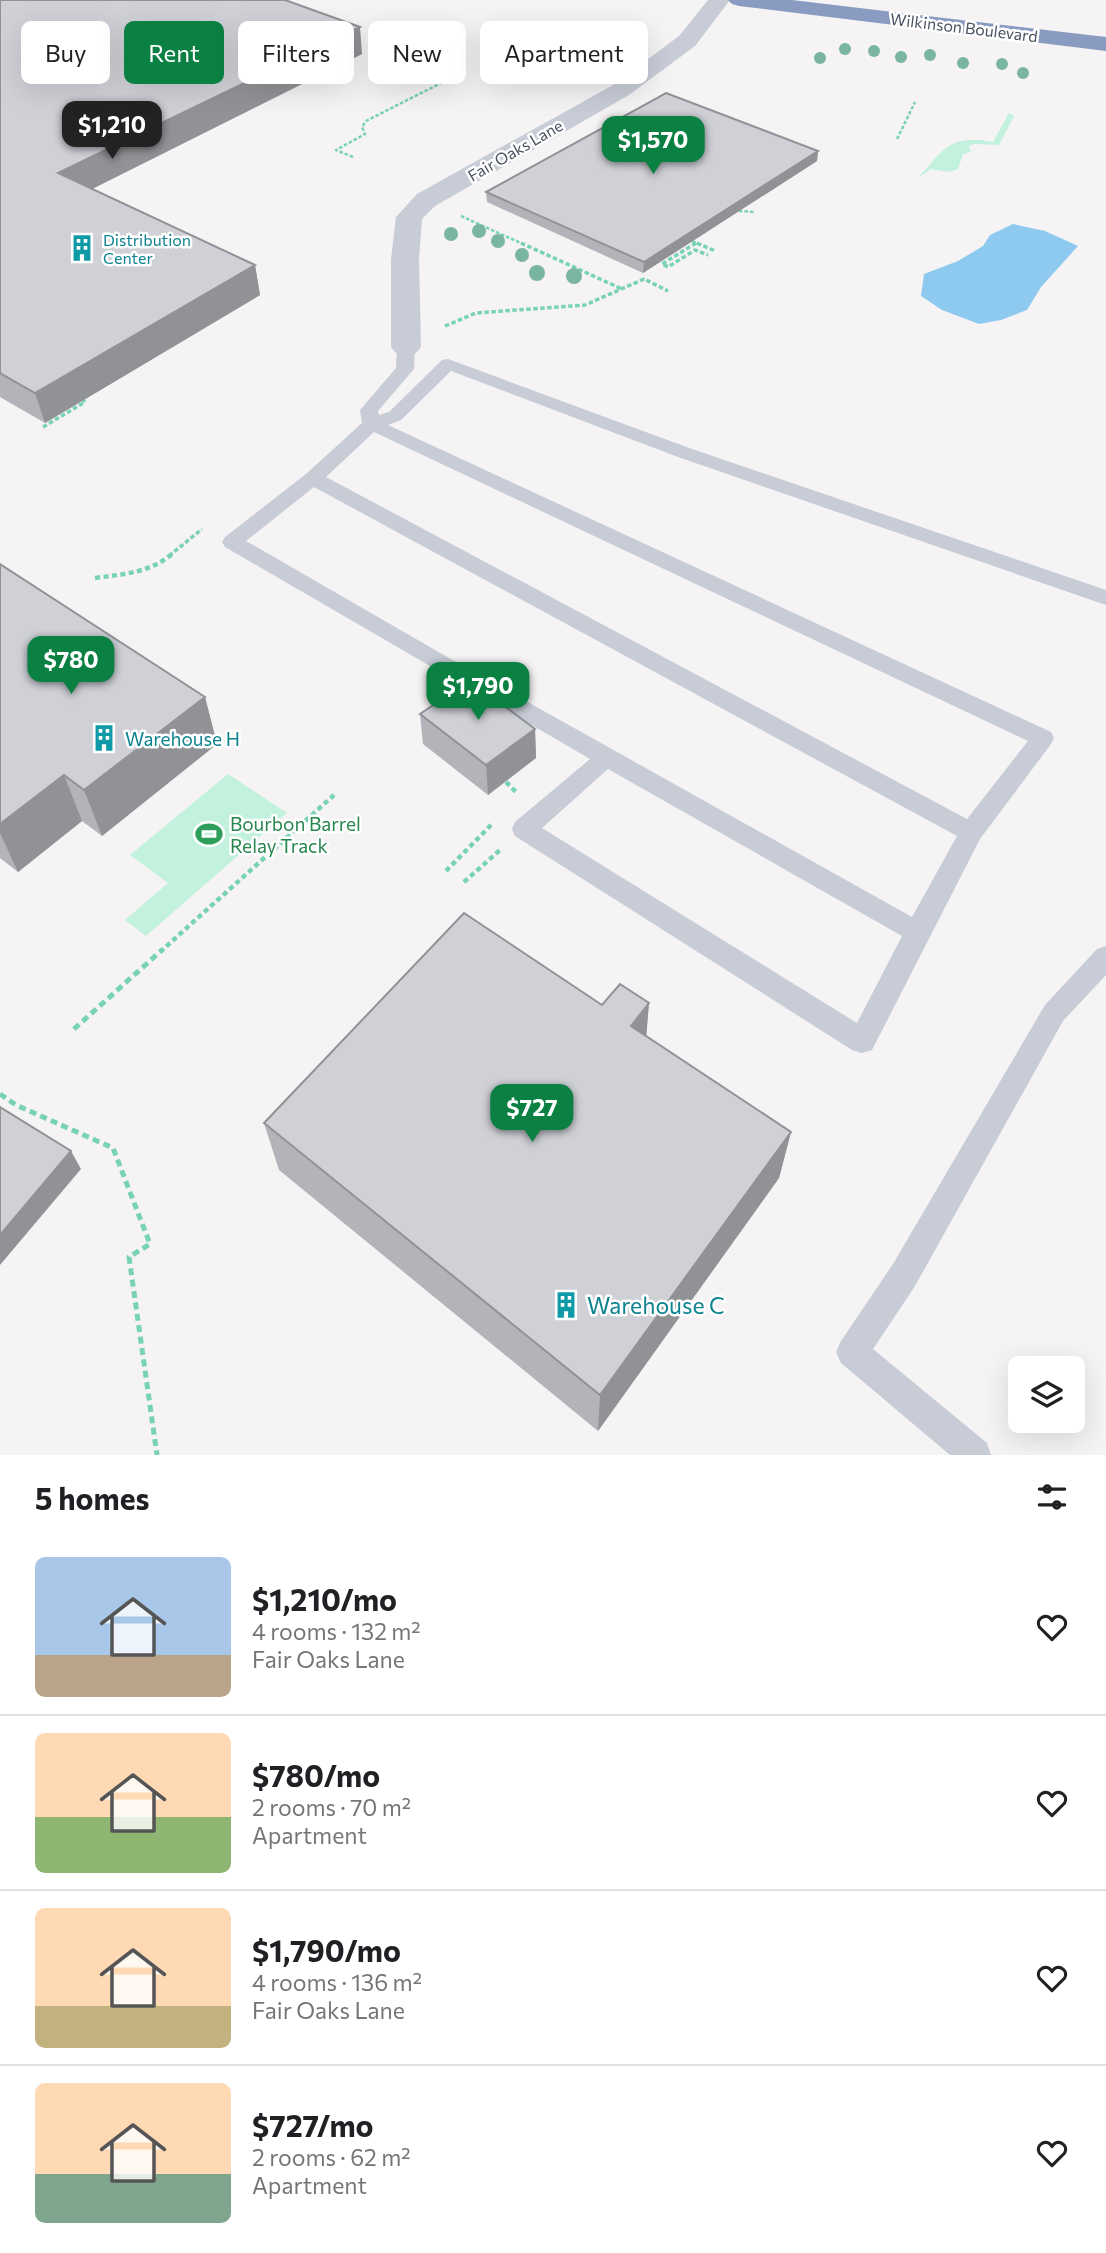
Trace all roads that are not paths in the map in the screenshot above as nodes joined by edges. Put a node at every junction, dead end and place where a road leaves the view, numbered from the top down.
1 (719, 0) edge
2 (739, 0) edge
3 (909, 0) edge
4 (1106, 23) edge
5 (1106, 44) edge
6 (406, 347) joint
7 (372, 424) junction
8 (313, 478) junction
9 (1106, 598) edge
10 (608, 756) junction
11 (971, 832) junction
12 (917, 932) junction
13 (1106, 957) edge
14 (975, 1455) edge

1 - 6 street, Fair Oaks Lane
2 - 5 highway, Wilkinson Boulevard
3 - 4 highway, Wilkinson Boulevard
6 - 7 lane
7 - 8 lane
7 - 9 lane
7 - 11 lane
8 - 10 lane
8 - 11 lane
10 - 12 lane
10 - 12 lane
11 - 12 lane
13 - 14 lane

